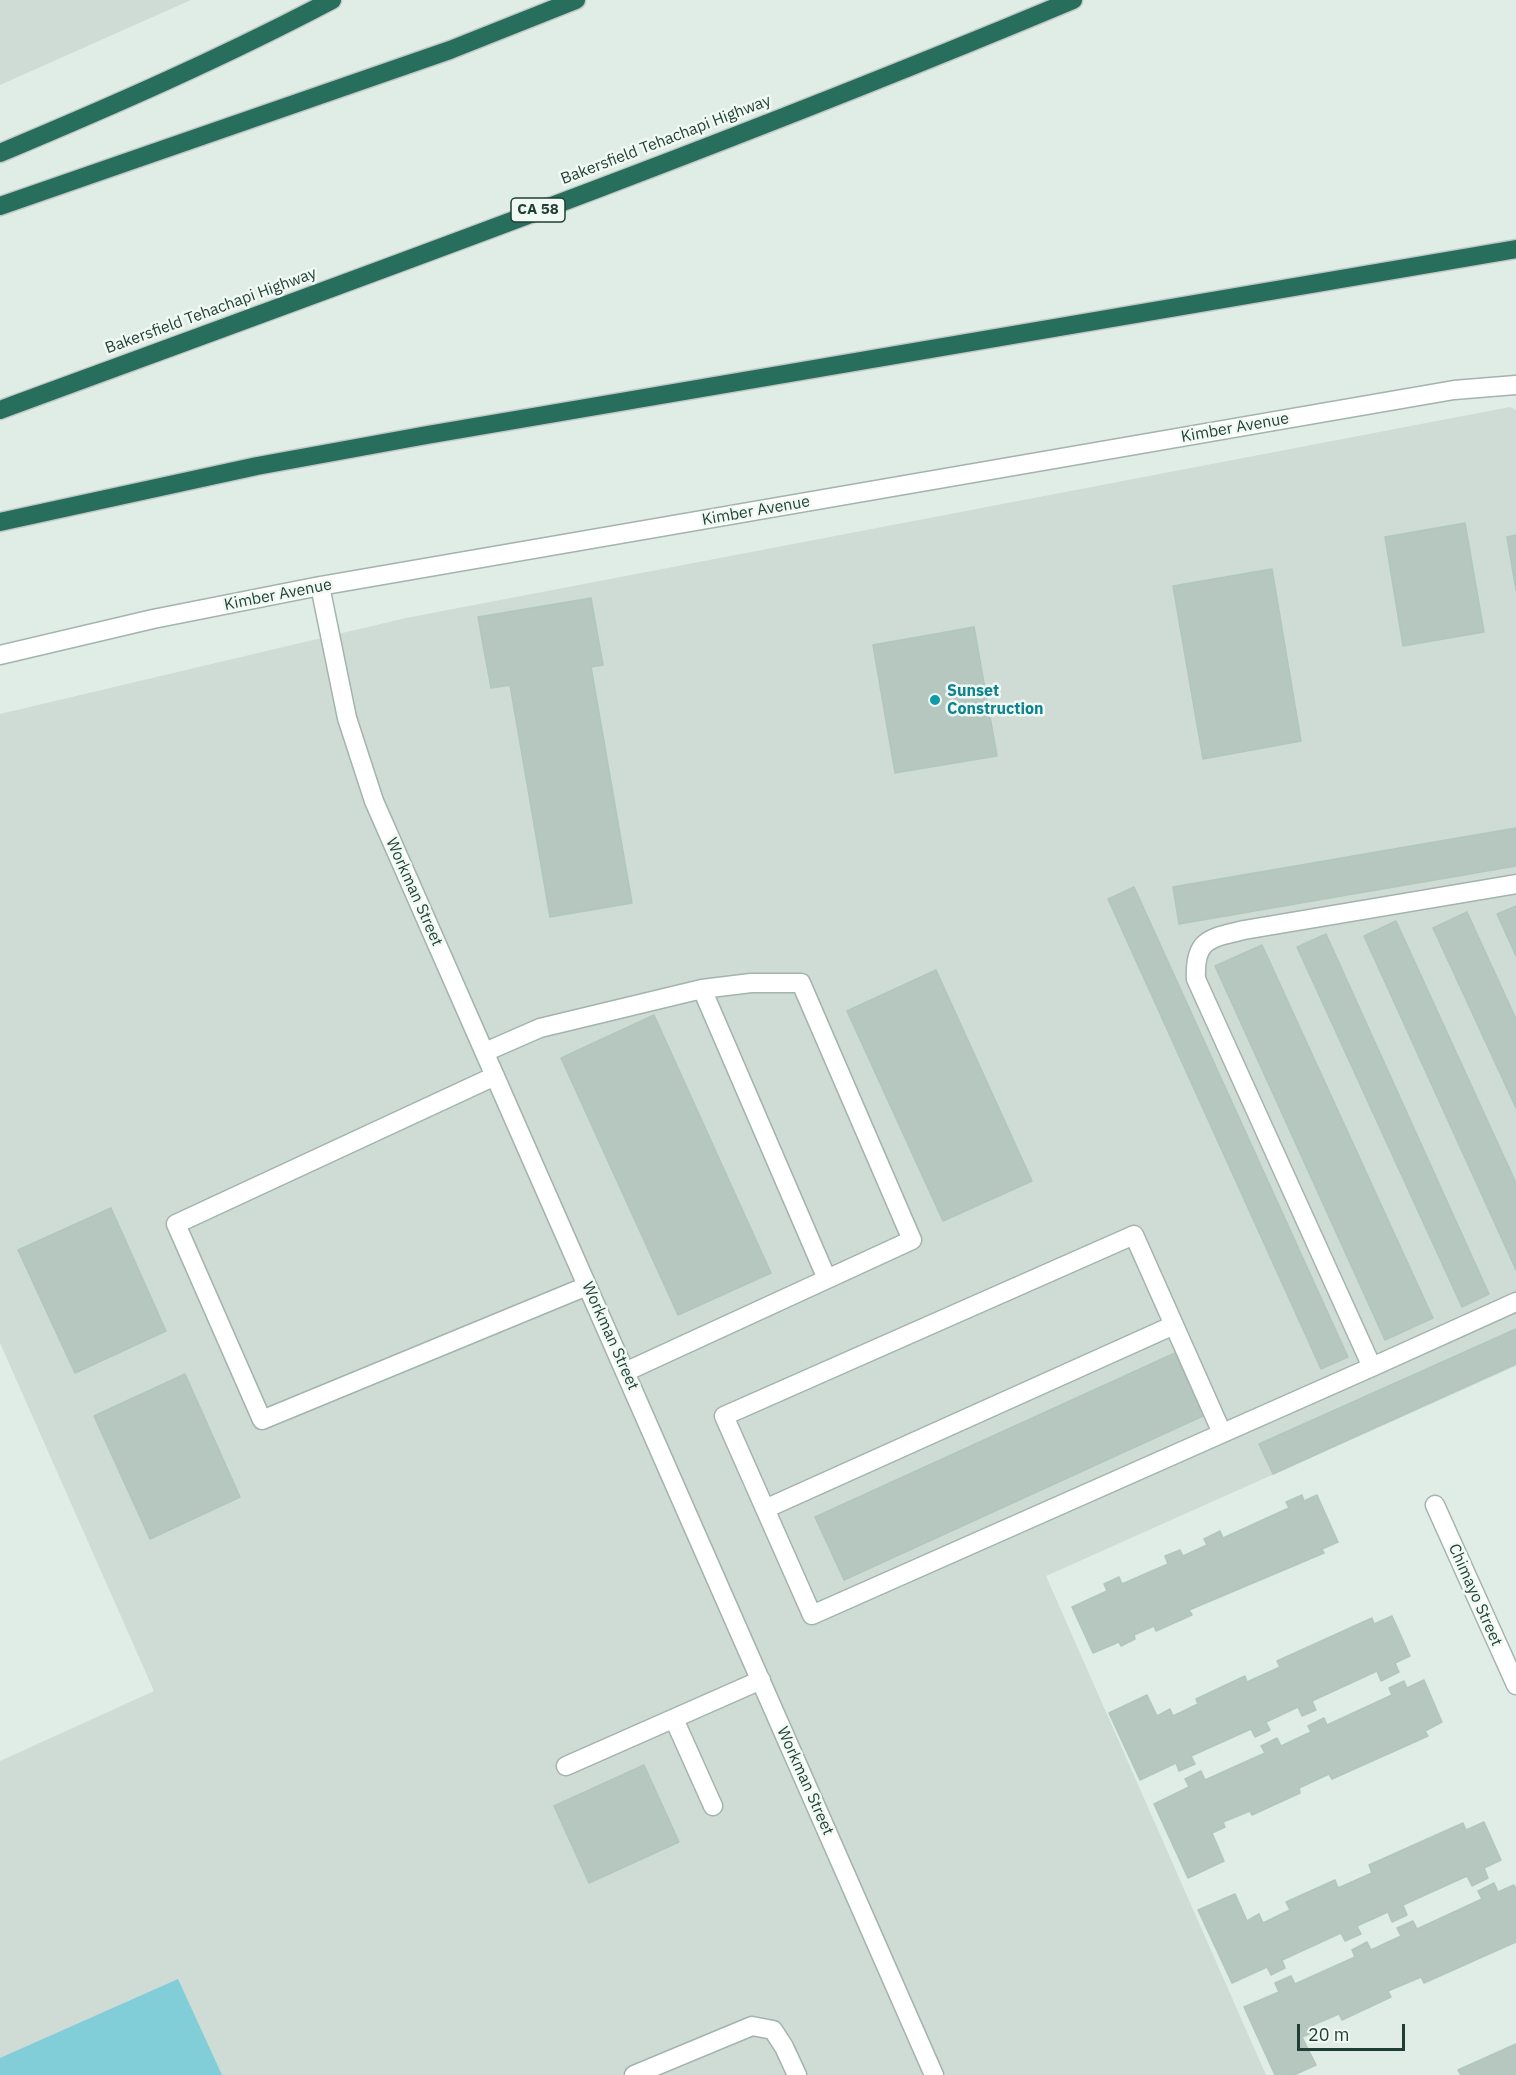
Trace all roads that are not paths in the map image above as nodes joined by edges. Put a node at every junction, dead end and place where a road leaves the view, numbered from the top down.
1 (332, 0) edge
2 (576, 0) edge
3 (1073, 0) edge
4 (0, 153) edge
5 (0, 206) edge
6 (1516, 249) edge
7 (1516, 385) edge
8 (0, 410) edge
9 (0, 522) edge
10 (320, 586) junction
11 (0, 655) edge
12 (1516, 884) edge
13 (702, 989) junction
14 (485, 1052) junction
15 (495, 1077) junction
16 (827, 1279) junction
17 (587, 1286) junction
18 (1516, 1302) edge
19 (1174, 1325) junction
20 (1372, 1367) junction
21 (625, 1372) junction
22 (1222, 1433) junction
23 (1435, 1505) dead end
24 (765, 1509) junction
25 (760, 1680) junction
26 (1516, 1685) edge
27 (674, 1719) junction
28 (566, 1766) dead end
29 (713, 1806) dead end
30 (634, 2075) edge
31 (797, 2075) edge
32 (934, 2075) edge

1 - 4 highway
2 - 5 highway
3 - 8 highway, Bakersfield Tehachapi Highway / CA 58
6 - 9 highway
7 - 10 street, Kimber Avenue
10 - 11 street, Kimber Avenue
10 - 14 street, Workman Street
12 - 20 street
13 - 14 street
13 - 16 street
13 - 16 street
14 - 15 street, Workman Street
15 - 17 street, Workman Street
15 - 17 street
16 - 21 street
17 - 21 street, Workman Street
18 - 20 street
19 - 22 street
19 - 24 street
19 - 24 street
20 - 22 street
21 - 25 street, Workman Street
22 - 24 street
23 - 26 street, Chimayo Street
25 - 27 street
25 - 32 street, Workman Street
27 - 28 street
27 - 29 street
30 - 31 street

